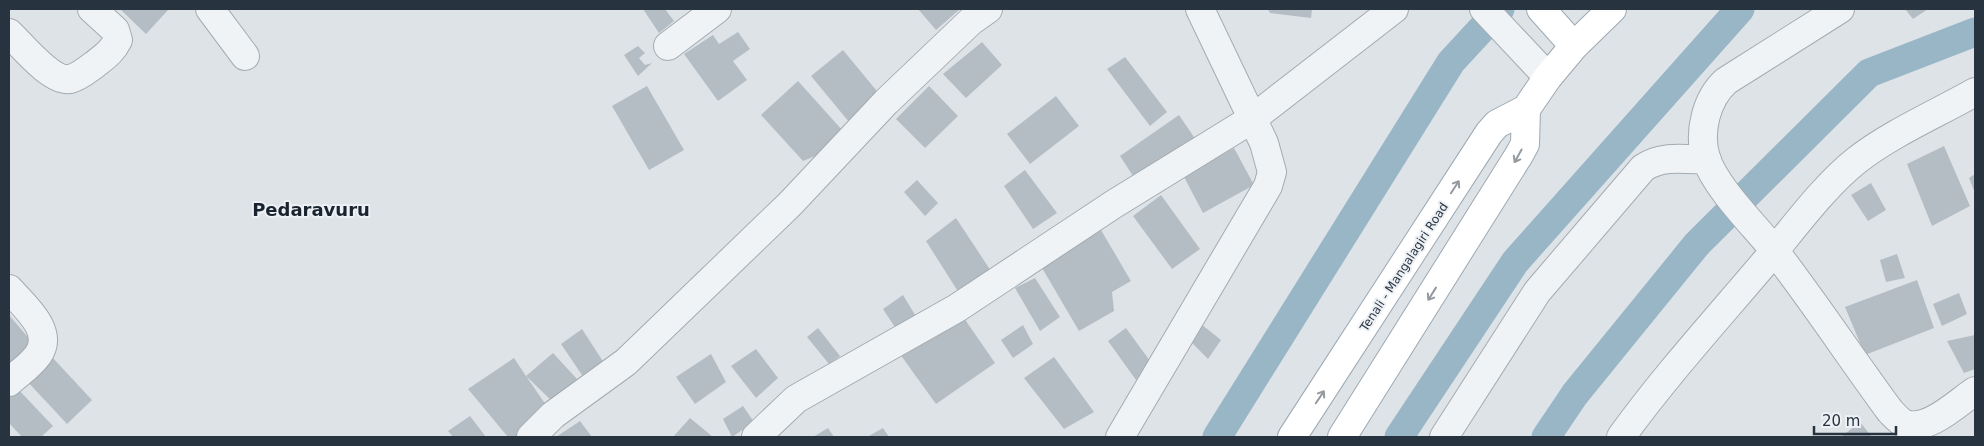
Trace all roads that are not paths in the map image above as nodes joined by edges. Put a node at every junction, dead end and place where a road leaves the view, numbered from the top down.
1 (92, 9) edge
2 (210, 9) edge
3 (717, 9) edge
4 (988, 9) edge
5 (1200, 9) edge
6 (1394, 9) edge
7 (1484, 9) edge
8 (1612, 9) edge
9 (1840, 9) edge
10 (1542, 10) edge
11 (9, 32) edge
12 (668, 46) dead end
13 (1574, 46) junction
14 (245, 56) dead end
15 (1548, 77) junction
16 (1975, 92) edge
17 (1526, 109) junction
18 (1252, 119) junction
19 (1711, 168) junction
20 (1774, 251) junction
21 (9, 289) edge
22 (9, 382) edge
23 (1975, 391) edge
24 (1938, 428) edge
25 (531, 437) edge
26 (756, 437) edge
27 (1120, 437) edge
28 (1292, 437) edge
29 (1342, 437) edge
30 (1444, 437) edge
31 (1622, 437) edge

1 - 11 street
2 - 14 street
3 - 12 street
4 - 25 street
5 - 18 street
6 - 18 street
7 - 15 street
8 - 13 main road
9 - 19 street
10 - 13 main road
13 - 15 main road
15 - 17 main road
16 - 20 street
28 -> 17 main road, Tenali - Mangalagiri Road
17 -> 29 main road
18 - 26 street
18 - 27 street
19 - 20 street
19 - 30 street
20 - 24 street
20 - 31 street
21 - 22 street
23 - 24 street

